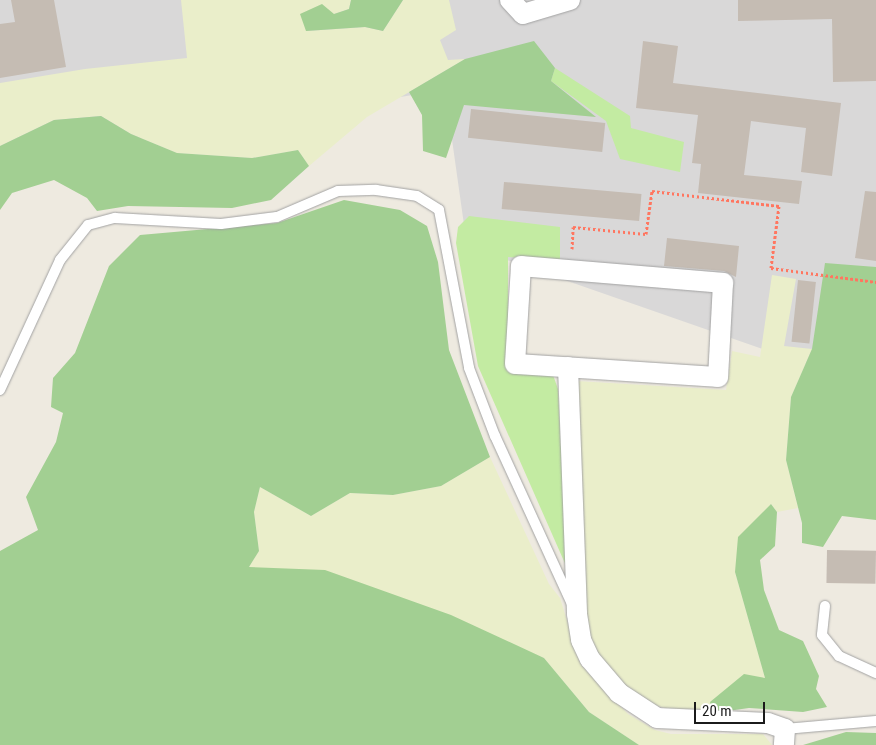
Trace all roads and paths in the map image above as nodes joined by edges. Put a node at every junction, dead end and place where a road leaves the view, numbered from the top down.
1 (510, 0) edge
2 (570, 0) edge
3 (571, 271) junction
4 (876, 282) edge
5 (568, 368) junction
6 (0, 390) edge
7 (825, 606) dead end
8 (577, 614) junction
9 (876, 674) edge
10 (876, 721) edge
11 (784, 737) edge

1 - 2 street
3 - 4 path
3 - 5 street
3 - 5 street
5 - 8 street
6 - 8 lane
7 - 9 lane
8 - 11 street
10 - 11 lane

